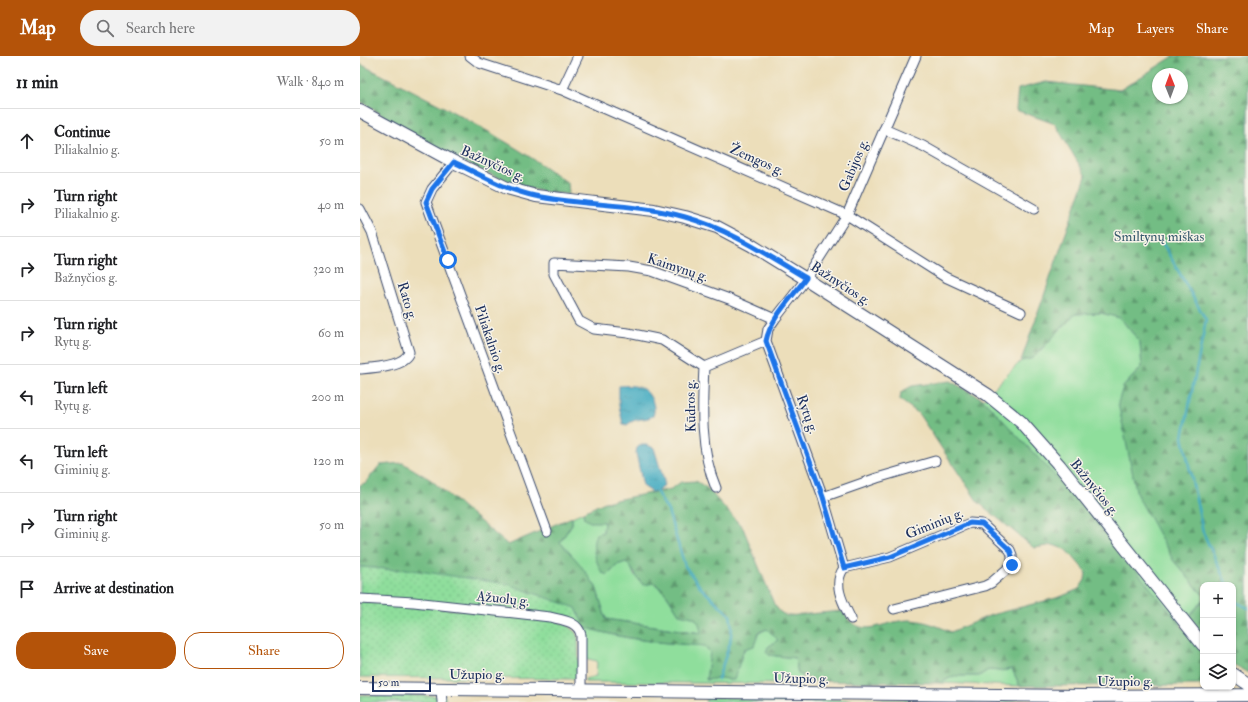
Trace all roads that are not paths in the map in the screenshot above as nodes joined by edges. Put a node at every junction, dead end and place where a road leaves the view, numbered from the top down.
1 (470, 56) edge
2 (578, 56) edge
3 (916, 56) edge
4 (562, 90) junction
5 (360, 111) edge
6 (884, 129) junction
7 (454, 162) junction
8 (360, 208) edge
9 (1034, 209) dead end
10 (847, 215) junction
11 (806, 278) junction
12 (564, 295) joint
13 (1020, 312) dead end
14 (775, 319) junction
15 (766, 341) junction
16 (704, 367) junction
17 (360, 368) edge
18 (935, 461) dead end
19 (716, 488) dead end
20 (823, 497) junction
21 (547, 531) dead end
22 (844, 568) junction
23 (360, 599) edge
24 (894, 609) dead end
25 (851, 619) dead end
26 (1200, 641) edge
27 (1236, 676) edge
28 (1248, 684) edge
29 (360, 688) edge
30 (441, 689) junction
31 (581, 690) junction
32 (1231, 694) edge
33 (442, 702) edge

1 - 4 street, Žemgos g.
2 - 4 street
3 - 6 street, Gabijos g.
4 - 10 street, Žemgos g.
5 - 7 main road, Bažnyčios g.
6 - 9 street
6 - 10 street, Gabijos g.
7 - 11 main road, Bažnyčios g.
7 - 21 street, Piliakalnio g.
8 - 17 street, Rato g.
10 - 11 street, Gabijos g.
10 - 13 street, Žemgos g.
11 - 14 street
11 - 26 main road, Bažnyčios g.
12 - 14 street, Kaimynų g.
12 - 16 street, Kūdros g.
14 - 15 street
15 - 16 street
15 - 20 street, Rytų g.
16 - 19 street, Kūdros g.
18 - 20 street
20 - 22 street, Rytų g.
22 - 24 street, Giminių g.
22 - 25 street
23 - 31 street, Ąžuolų g.
27 - 28 main road
29 - 30 main road, Užupio g.
30 - 31 main road, Užupio g.
30 - 33 street
31 - 32 main road, Užupio g.

